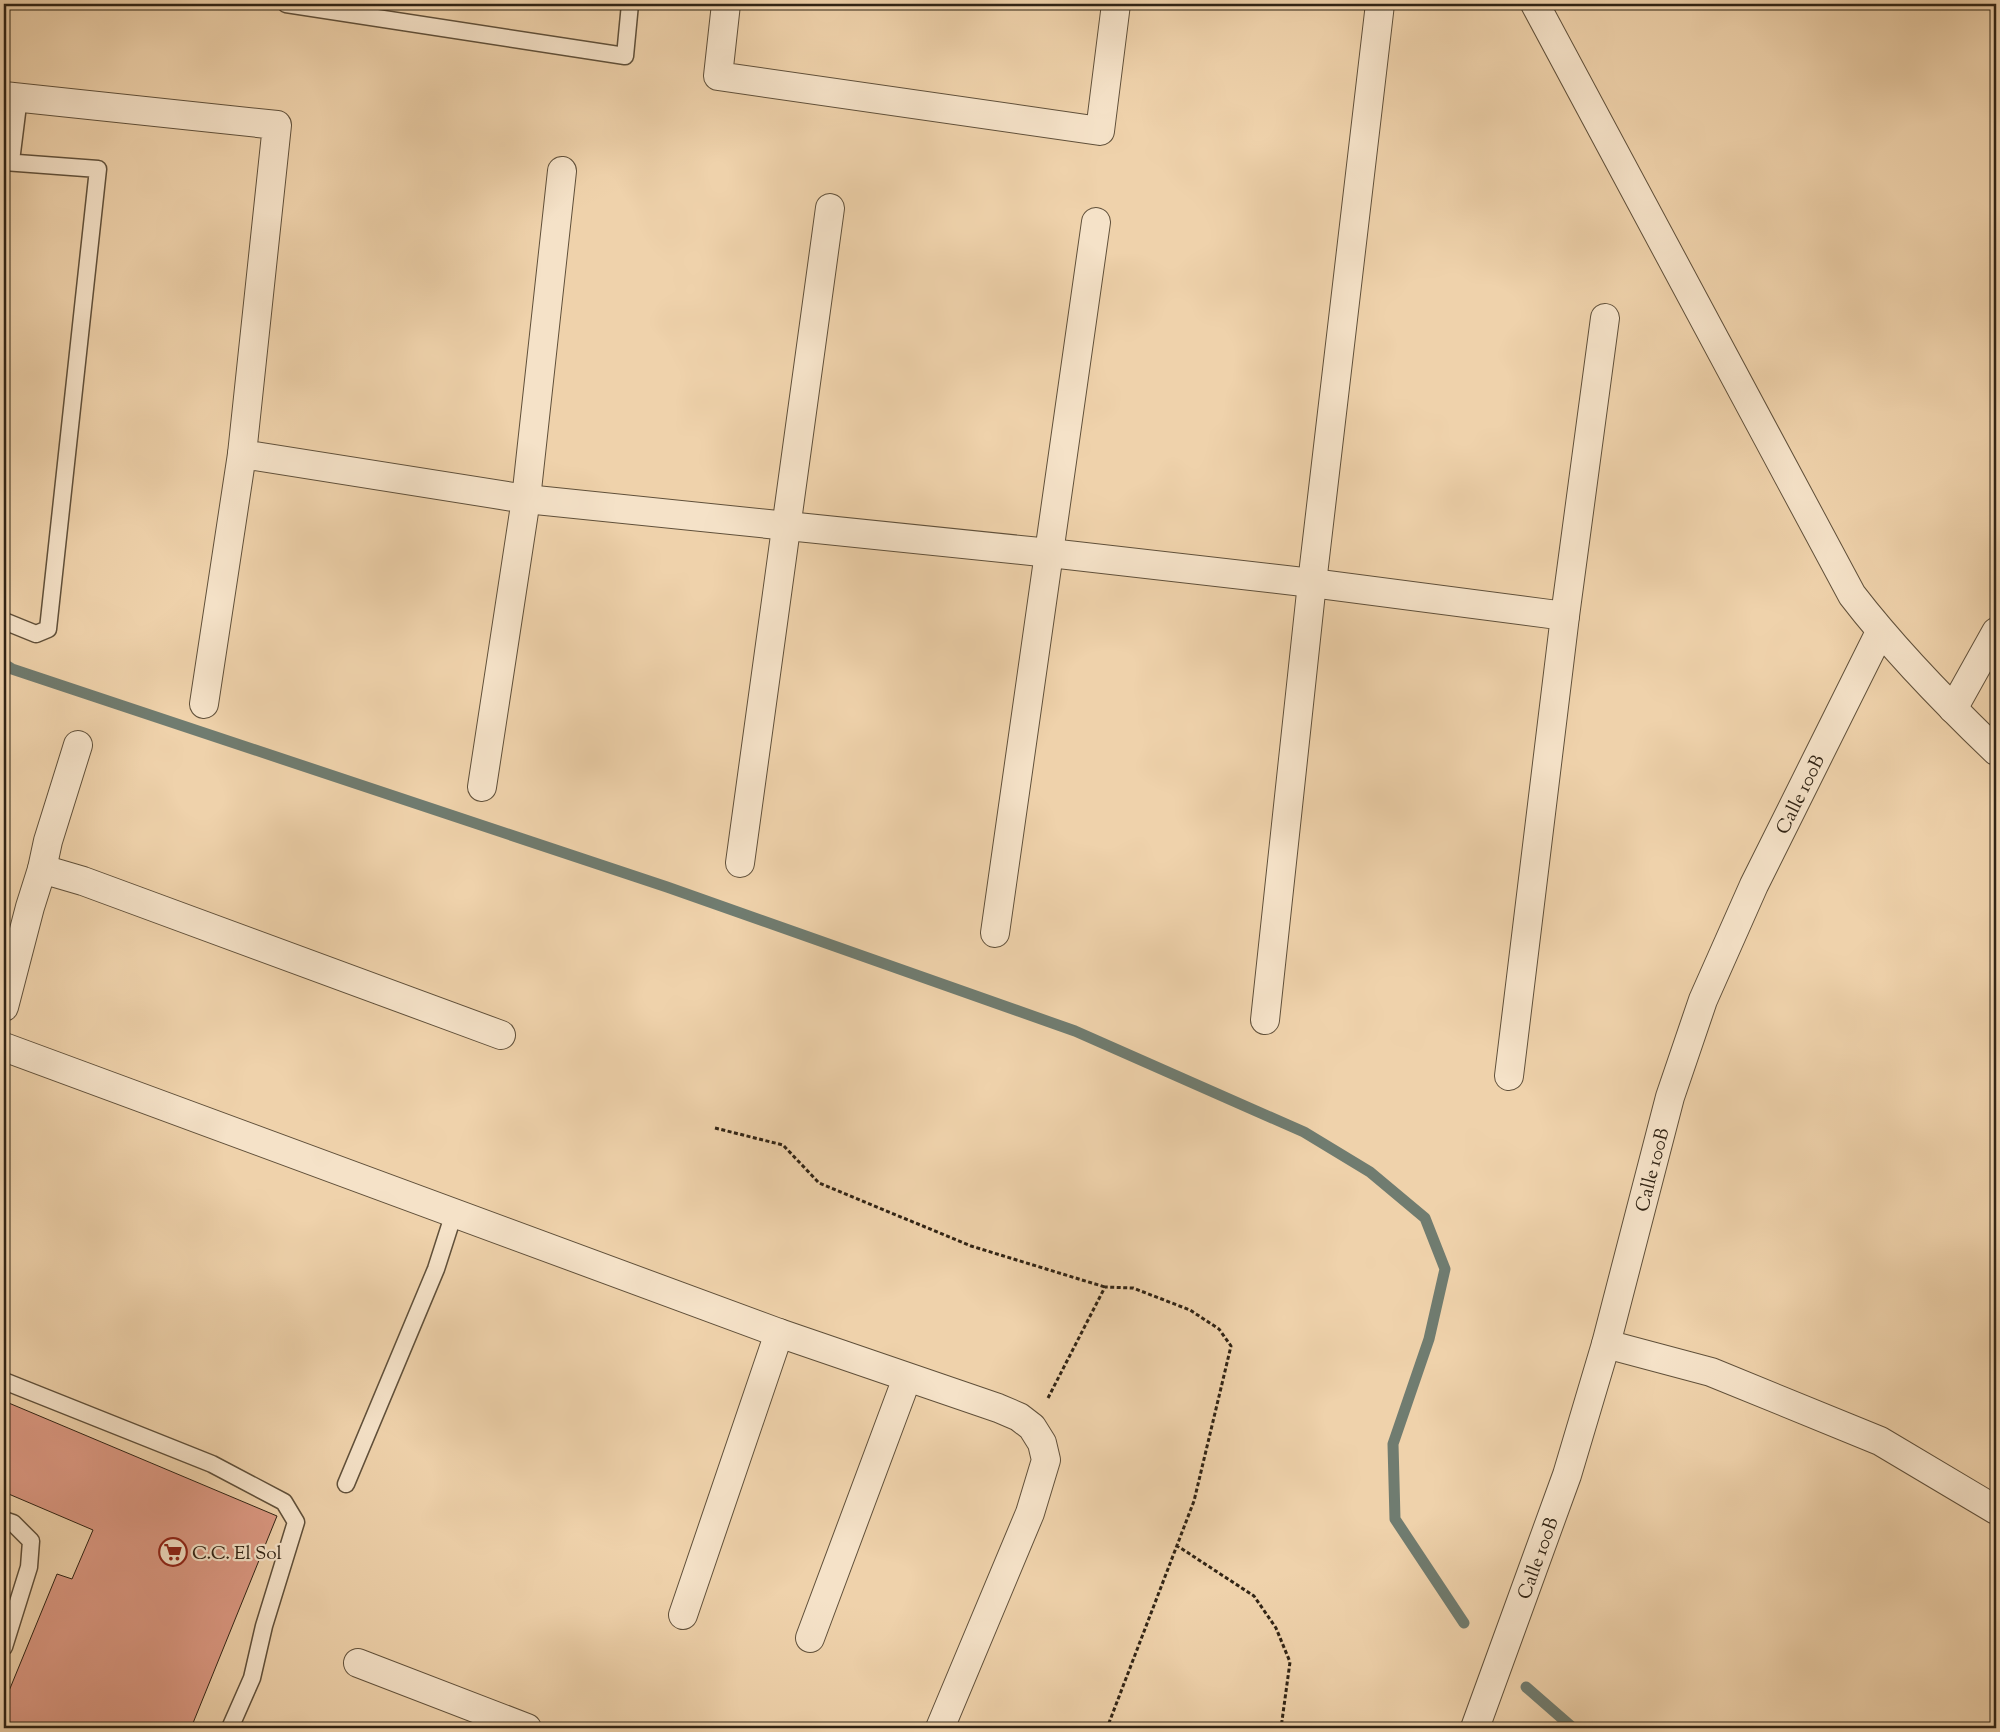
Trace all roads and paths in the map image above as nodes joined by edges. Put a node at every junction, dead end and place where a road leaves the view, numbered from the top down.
1 (286, 4) edge
2 (630, 4) edge
3 (726, 4) edge
4 (1116, 4) edge
5 (1380, 4) edge
6 (1536, 4) edge
7 (12, 96) edge
8 (7, 162) edge
9 (562, 171) dead end
10 (830, 208) dead end
11 (1096, 222) dead end
12 (1605, 318) dead end
13 (242, 454) junction
14 (526, 499) junction
15 (786, 527) junction
16 (1050, 553) junction
17 (1312, 583) junction
18 (1565, 616) junction
19 (4, 621) edge
20 (1880, 632) junction
21 (1996, 632) edge
22 (204, 704) dead end
23 (1953, 709) junction
24 (78, 745) dead end
25 (1996, 751) edge
26 (482, 787) dead end
27 (740, 863) dead end
28 (42, 869) junction
29 (994, 933) dead end
30 (4, 1007) edge
31 (1265, 1020) dead end
32 (501, 1035) dead end
33 (4, 1047) edge
34 (1509, 1076) dead end
35 (715, 1128) dead end
36 (454, 1213) junction
37 (1105, 1287) junction
38 (778, 1332) junction
39 (1606, 1344) junction
40 (906, 1378) junction
41 (4, 1382) edge
42 (1032, 1428) junction
43 (346, 1484) dead end
44 (1996, 1510) edge
45 (4, 1520) edge
46 (1176, 1545) junction
47 (683, 1615) dead end
48 (810, 1638) dead end
49 (4, 1647) edge
50 (358, 1662) dead end
51 (230, 1728) edge
52 (527, 1728) edge
53 (940, 1728) edge
54 (1107, 1728) edge
55 (1281, 1728) edge
56 (1475, 1728) edge

1 - 2 lane
3 - 4 street
5 - 17 street
6 - 20 street
7 - 8 lane
7 - 13 street
8 - 19 lane
9 - 14 street
10 - 15 street
11 - 16 street
12 - 18 street
13 - 14 street
13 - 22 street
14 - 15 street
14 - 26 street
15 - 16 street
15 - 27 street
16 - 17 street
16 - 29 street
17 - 18 street
17 - 31 street
18 - 34 street
20 - 23 street
20 - 39 street, Calle 100B
21 - 23 street
23 - 25 street
24 - 28 street
28 - 30 street
28 - 32 street
33 - 36 street
35 - 37 path
36 - 38 street
36 - 43 lane
37 - 42 path
37 - 46 path
38 - 40 street
38 - 47 street
39 - 44 street
39 - 56 street, Calle 100B
40 - 42 street
40 - 48 street
41 - 51 lane
42 - 53 street
45 - 49 lane
46 - 54 path
46 - 55 path
50 - 52 street

